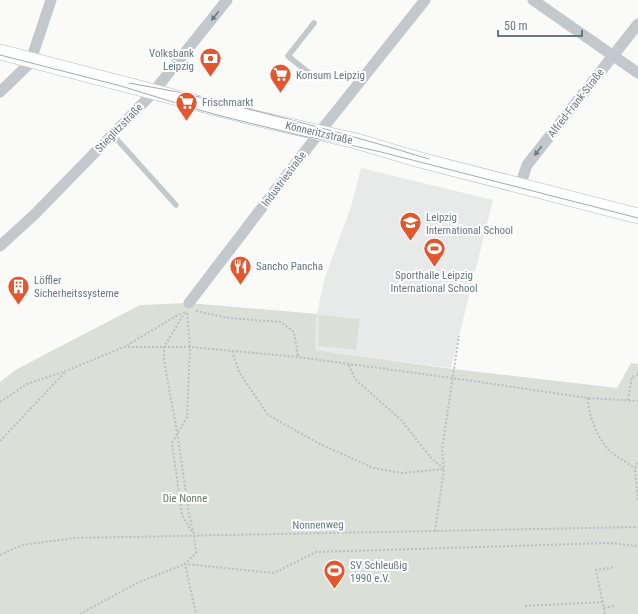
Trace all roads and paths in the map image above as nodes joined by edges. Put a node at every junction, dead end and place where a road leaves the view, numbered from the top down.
1 (51, 0) edge
2 (227, 0) edge
3 (425, 0) edge
4 (533, 0) edge
5 (314, 23) dead end
6 (638, 24) edge
7 (0, 52) edge
8 (614, 55) junction
9 (31, 60) junction
10 (309, 73) dead end
11 (638, 73) edge
12 (0, 92) edge
13 (154, 92) junction
14 (319, 133) junction
15 (113, 136) junction
16 (520, 186) junction
17 (176, 205) dead end
18 (638, 216) edge
19 (0, 246) edge
20 (188, 306) junction
21 (459, 336) dead end
22 (124, 347) junction
23 (164, 347) junction
24 (190, 347) junction
25 (232, 351) junction
26 (298, 357) junction
27 (349, 365) junction
28 (66, 371) junction
29 (638, 374) edge
30 (452, 378) junction
31 (588, 398) junction
32 (628, 400) junction
33 (638, 401) edge
34 (0, 402) edge
35 (177, 432) junction
36 (0, 441) edge
37 (638, 463) edge
38 (635, 468) junction
39 (444, 469) junction
40 (638, 502) edge
41 (638, 527) edge
42 (435, 531) junction
43 (194, 535) junction
44 (638, 546) edge
45 (0, 555) edge
46 (185, 564) junction
47 (614, 567) dead end
48 (603, 602) junction
49 (524, 606) dead end
50 (614, 606) dead end
51 (604, 608) junction
52 (80, 614) edge
53 (196, 614) edge
54 (605, 614) edge

1 - 9 street
2 -> 13 street, Stieglitzstraße
3 - 14 street, Industriestraße
4 - 8 street
5 - 10 lane
6 - 8 street, Alfred-Frank-Straße
7 - 9 main road, Könneritzstraße
8 - 11 street
8 -> 16 street, Alfred-Frank-Straße
9 - 12 street
9 - 13 main road, Könneritzstraße
13 - 14 main road, Könneritzstraße
13 - 15 street, Stieglitzstraße
14 - 16 main road, Könneritzstraße
14 - 20 street, Industriestraße
15 - 17 lane
15 - 19 street, Stieglitzstraße
16 - 18 main road, Könneritzstraße
20 - 22 path
20 - 23 path
20 - 24 path
20 - 26 path
21 - 30 path
22 - 23 path
22 - 28 path
23 - 24 path
23 - 35 path
24 - 25 path
24 - 35 path
25 - 26 path
25 - 39 path
26 - 27 path
27 - 30 path
27 - 39 path
28 - 34 path
28 - 36 path
29 - 32 path
30 - 31 path
30 - 39 path
31 - 32 path
31 - 38 path
32 - 33 path
35 - 43 path
35 - 43 path
37 - 38 path
38 - 40 path
39 - 42 path
41 - 42 path, Nonnenweg
42 - 43 path, Nonnenweg
43 - 45 path, Nonnenweg
43 - 46 path
44 - 46 path
46 - 52 path
46 - 53 path
47 - 48 path
48 - 49 path
48 - 51 path
50 - 51 path
51 - 54 path

